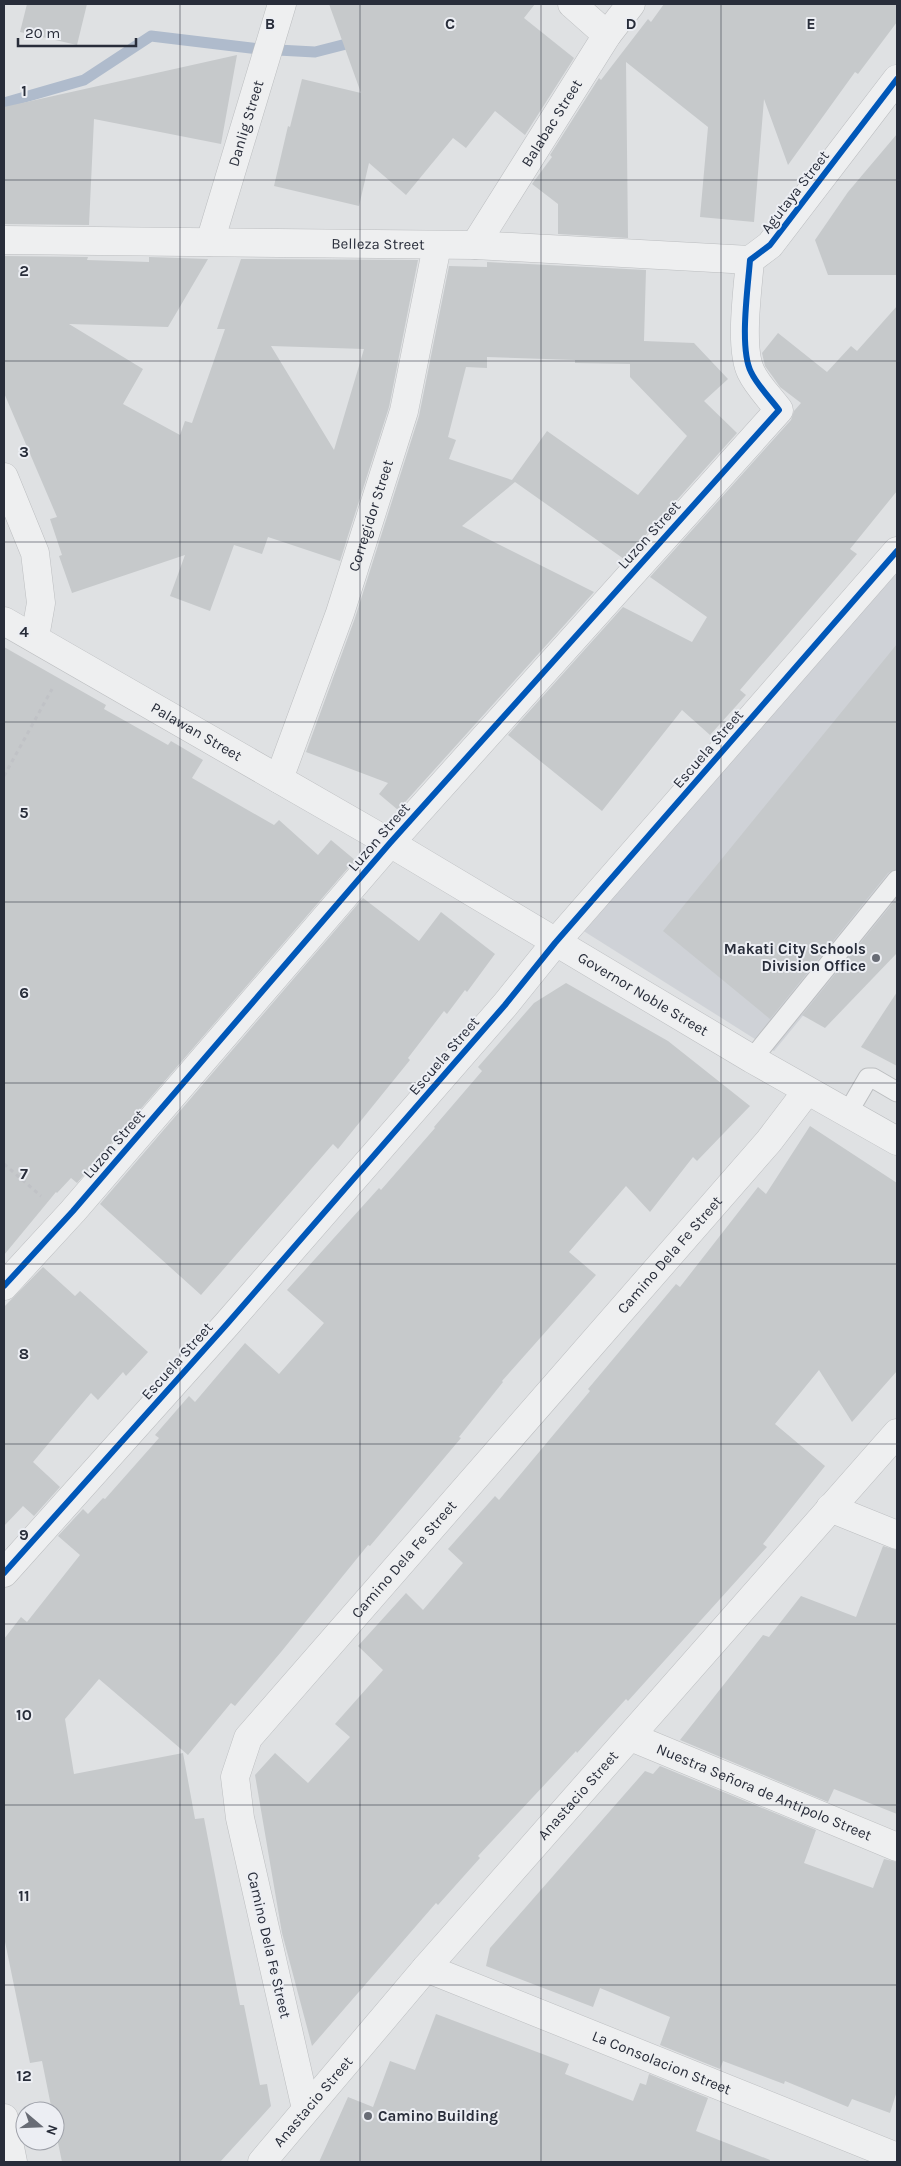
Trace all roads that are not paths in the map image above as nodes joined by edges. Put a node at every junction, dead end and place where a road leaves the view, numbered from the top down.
1 (572, 4) edge
2 (631, 4) edge
3 (279, 16) edge
4 (607, 35) junction
5 (897, 79) edge
6 (4, 240) edge
7 (210, 242) junction
8 (475, 245) junction
9 (437, 246) junction
10 (750, 260) junction
11 (4, 477) edge
12 (897, 551) edge
13 (4, 621) edge
14 (35, 637) junction
15 (279, 779) junction
16 (390, 844) junction
17 (897, 880) edge
18 (555, 943) junction
19 (752, 1059) junction
20 (807, 1091) junction
21 (897, 1092) edge
22 (847, 1114) junction
23 (897, 1141) edge
24 (4, 1286) edge
25 (897, 1433) edge
26 (830, 1508) junction
27 (897, 1535) edge
28 (4, 1574) edge
29 (631, 1737) junction
30 (897, 1847) edge
31 (426, 1968) junction
32 (306, 2109) junction
33 (4, 2118) edge
34 (897, 2157) edge
35 (13, 2162) edge
36 (262, 2162) edge

1 - 4 street
2 - 4 street, Balabac Street
3 - 7 street, Danlig Street
4 - 8 street, Balabac Street
5 - 10 street, Agutaya Street
6 - 7 street, Belleza Street
7 - 9 street, Belleza Street
8 - 9 street, Belleza Street
8 - 10 street, Belleza Street
9 - 15 street, Corregidor Street
10 - 16 street, Luzon Street
11 - 14 street
12 - 18 street, Escuela Street
13 - 14 street, Palawan Street
14 - 15 street, Palawan Street
15 - 16 street, Palawan Street
16 - 18 street, Governor Noble Street
16 - 24 street, Luzon Street
17 - 19 lane
18 - 19 street, Governor Noble Street
18 - 28 street, Escuela Street
19 - 20 street, Governor Noble Street
20 - 22 street, Governor Noble Street
20 - 32 street, Camino Dela Fe Street
21 - 22 lane
22 - 23 street, Governor Noble Street
25 - 26 street, Anastacio Street
26 - 27 street
26 - 29 street, Anastacio Street
29 - 30 street, Nuestra Señora de Antipolo Street
29 - 31 street, Anastacio Street
31 - 32 street, Anastacio Street
31 - 34 street, La Consolacion Street
32 - 36 street, Anastacio Street
33 - 35 street

